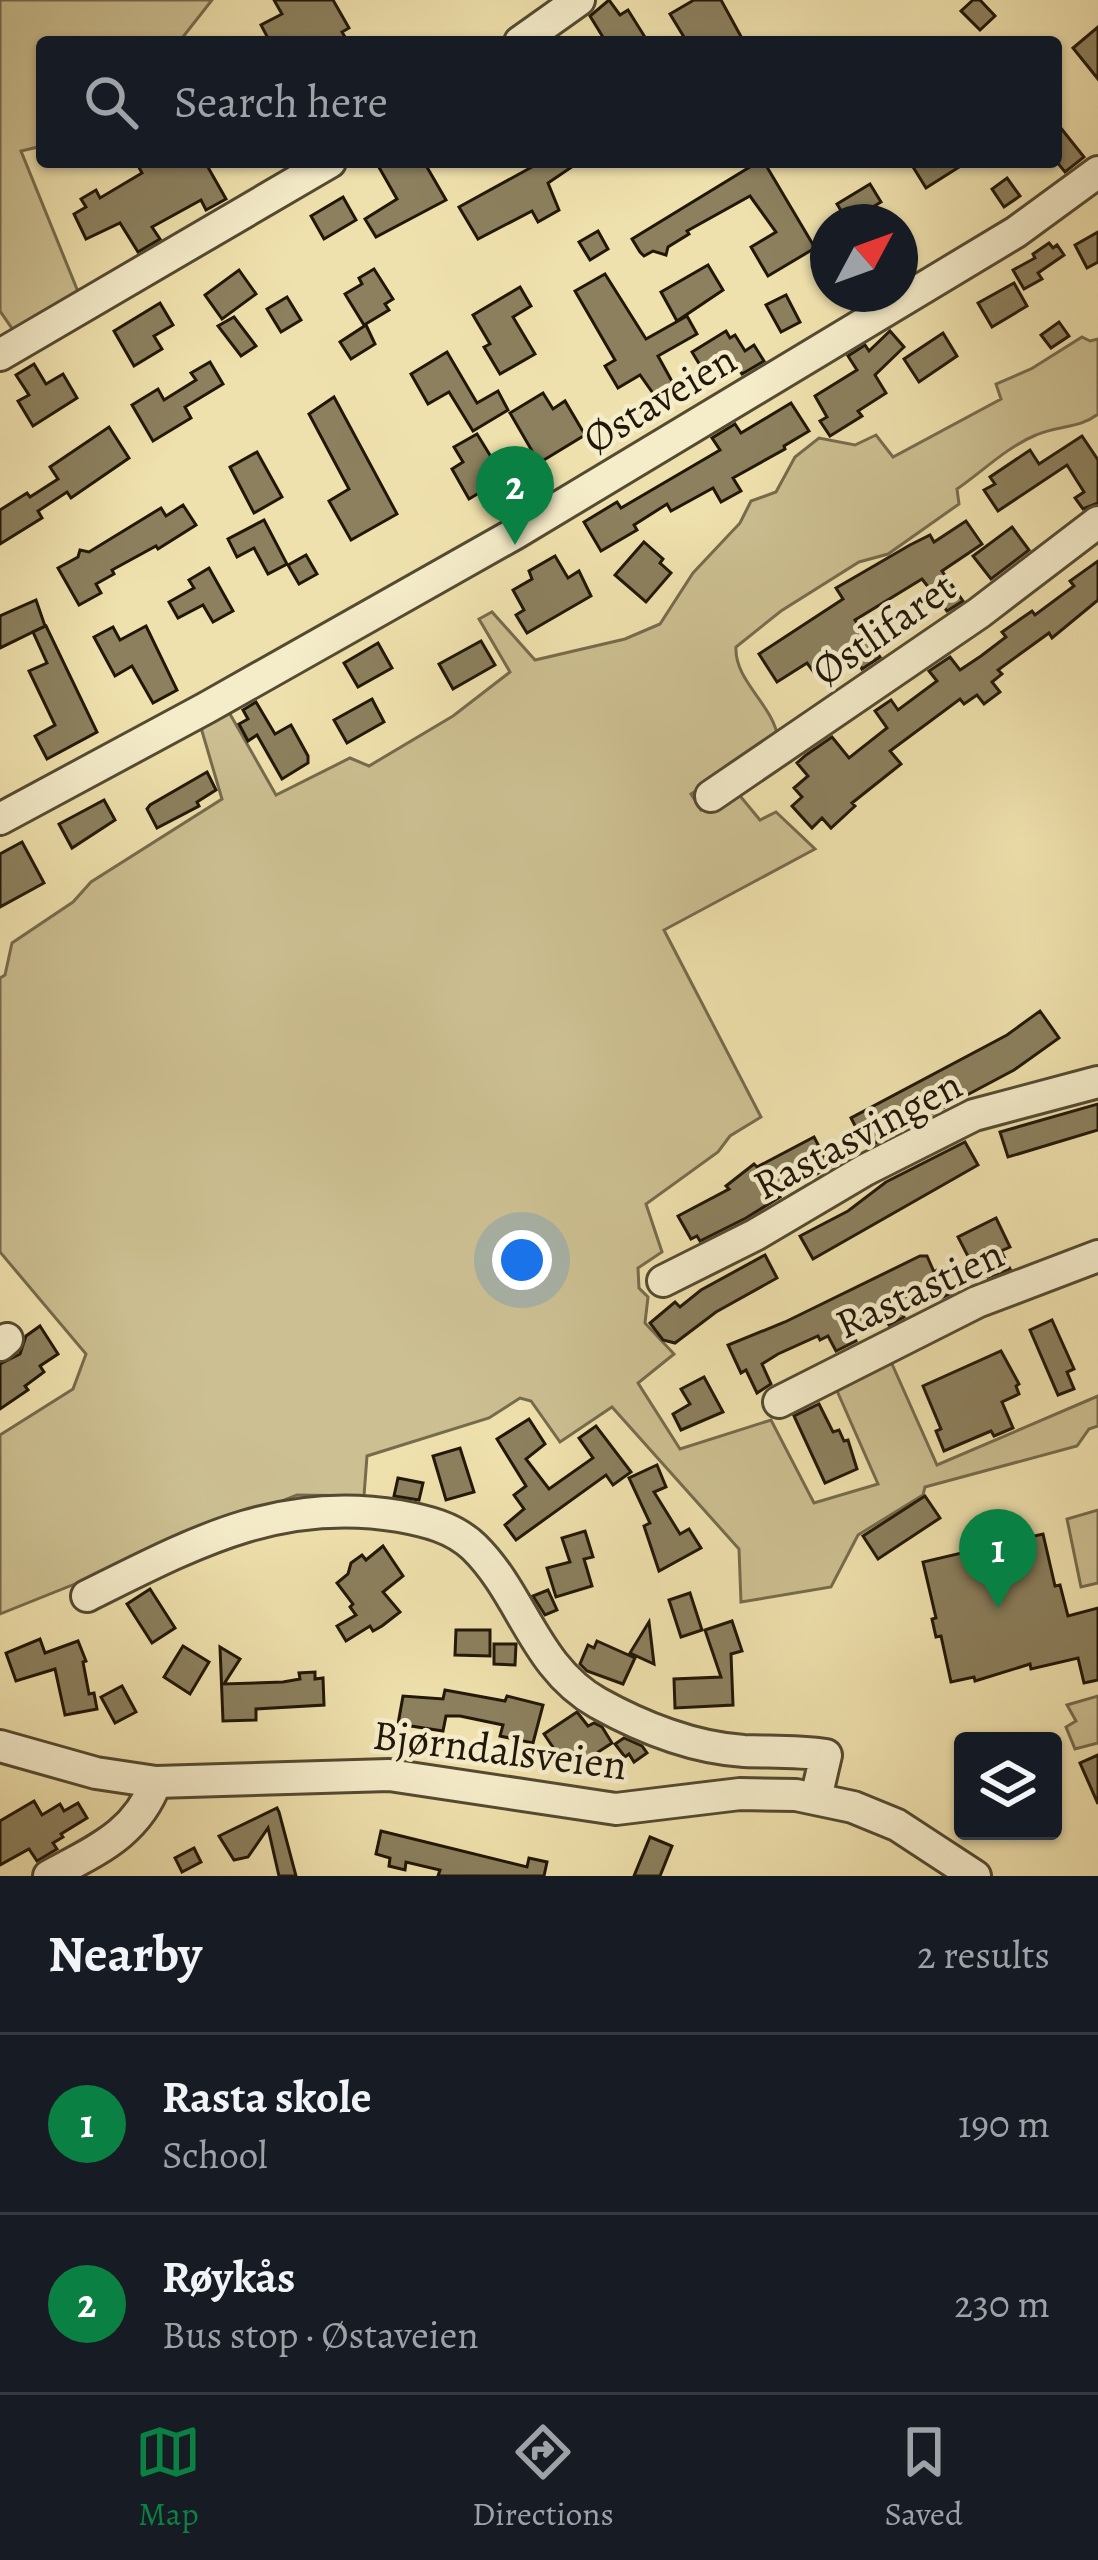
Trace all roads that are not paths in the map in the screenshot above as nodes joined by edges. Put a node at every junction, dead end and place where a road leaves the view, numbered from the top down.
1 (579, 0) edge
2 (528, 36) edge
3 (320, 168) edge
4 (1098, 172) edge
5 (0, 356) edge
6 (1098, 522) edge
7 (711, 796) dead end
8 (0, 819) edge
9 (1098, 1082) edge
10 (1098, 1256) edge
11 (663, 1281) dead end
12 (779, 1402) dead end
13 (87, 1596) dead end
14 (0, 1746) edge
15 (156, 1782) junction
16 (815, 1798) junction
17 (50, 1876) edge
18 (975, 1876) edge

1 - 2 street
3 - 5 street
4 - 8 street, Østaveien
6 - 7 street, Østlifaret
9 - 11 street, Rastasvingen
10 - 12 street, Rastastien
13 - 16 street
14 - 15 street, Bjørndalsveien
15 - 16 street, Bjørndalsveien
15 - 17 street
16 - 18 street, Bjørndalsveien

